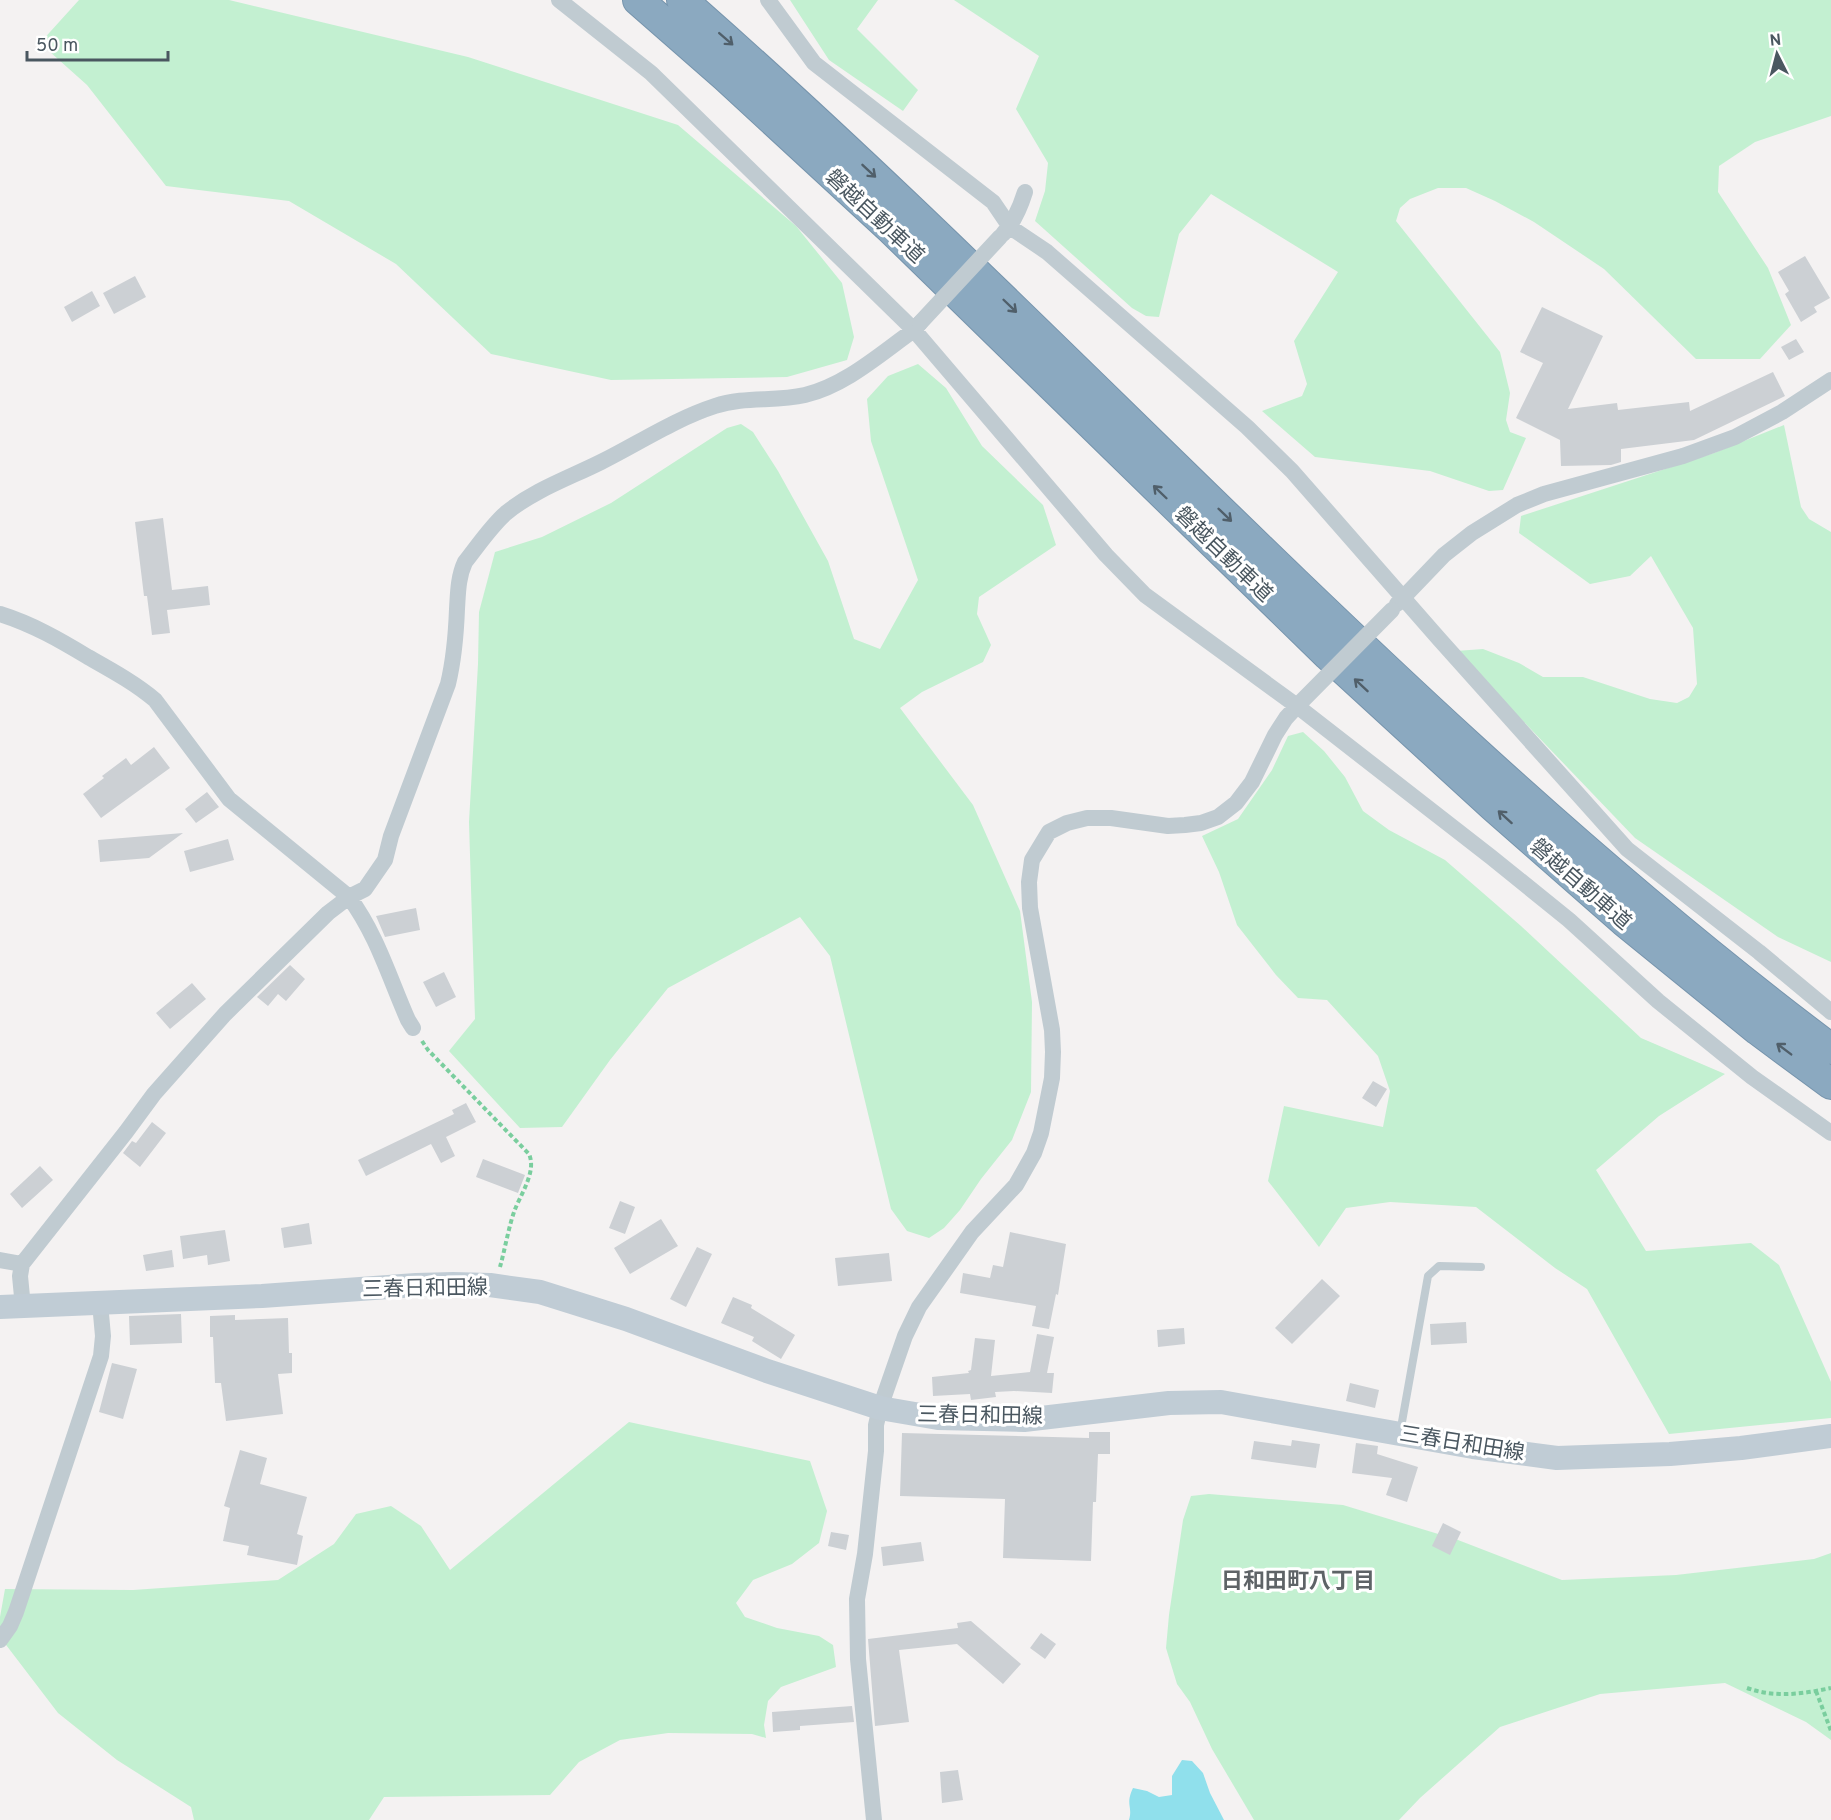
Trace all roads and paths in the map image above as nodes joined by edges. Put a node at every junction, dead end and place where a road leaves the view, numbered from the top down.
1 (559, 0) edge
2 (638, 0) edge
3 (682, 0) edge
4 (768, 0) edge
5 (1025, 192) dead end
6 (1005, 232) junction
7 (917, 326) junction
8 (1831, 380) edge
9 (1398, 604) junction
10 (0, 614) edge
11 (1297, 706) junction
12 (349, 897) junction
13 (1831, 1012) edge
14 (413, 1028) joint
15 (1831, 1049) edge
16 (1831, 1084) edge
17 (1831, 1133) edge
18 (0, 1260) edge
19 (22, 1264) junction
20 (1481, 1267) dead end
21 (497, 1286) junction
22 (100, 1303) junction
23 (12, 1307) edge
24 (880, 1408) junction
25 (1400, 1434) junction
26 (1831, 1436) edge
27 (0, 1640) edge
28 (1747, 1688) dead end
29 (1831, 1688) edge
30 (1816, 1691) junction
31 (1831, 1731) edge
32 (874, 1820) edge

1 - 7 street
16 -> 2 highway, 磐越自動車道
3 -> 15 highway, 磐越自動車道
4 - 6 street
5 - 6 street
6 - 7 street, bridge
6 - 9 street
7 - 11 street
7 - 12 street
8 - 9 street
9 - 11 street, bridge
9 - 13 street
10 - 12 street
11 - 17 street
11 - 24 street
12 - 14 street
12 - 19 street
14 - 21 path
18 - 19 street
19 - 23 street
20 - 25 lane
21 - 22 main road, 三春日和田線
21 - 24 main road, 三春日和田線
22 - 23 main road, 三春日和田線
22 - 27 street
24 - 25 main road, 三春日和田線
24 - 32 street
25 - 26 main road, 三春日和田線
28 - 30 path
29 - 30 path
30 - 31 path

